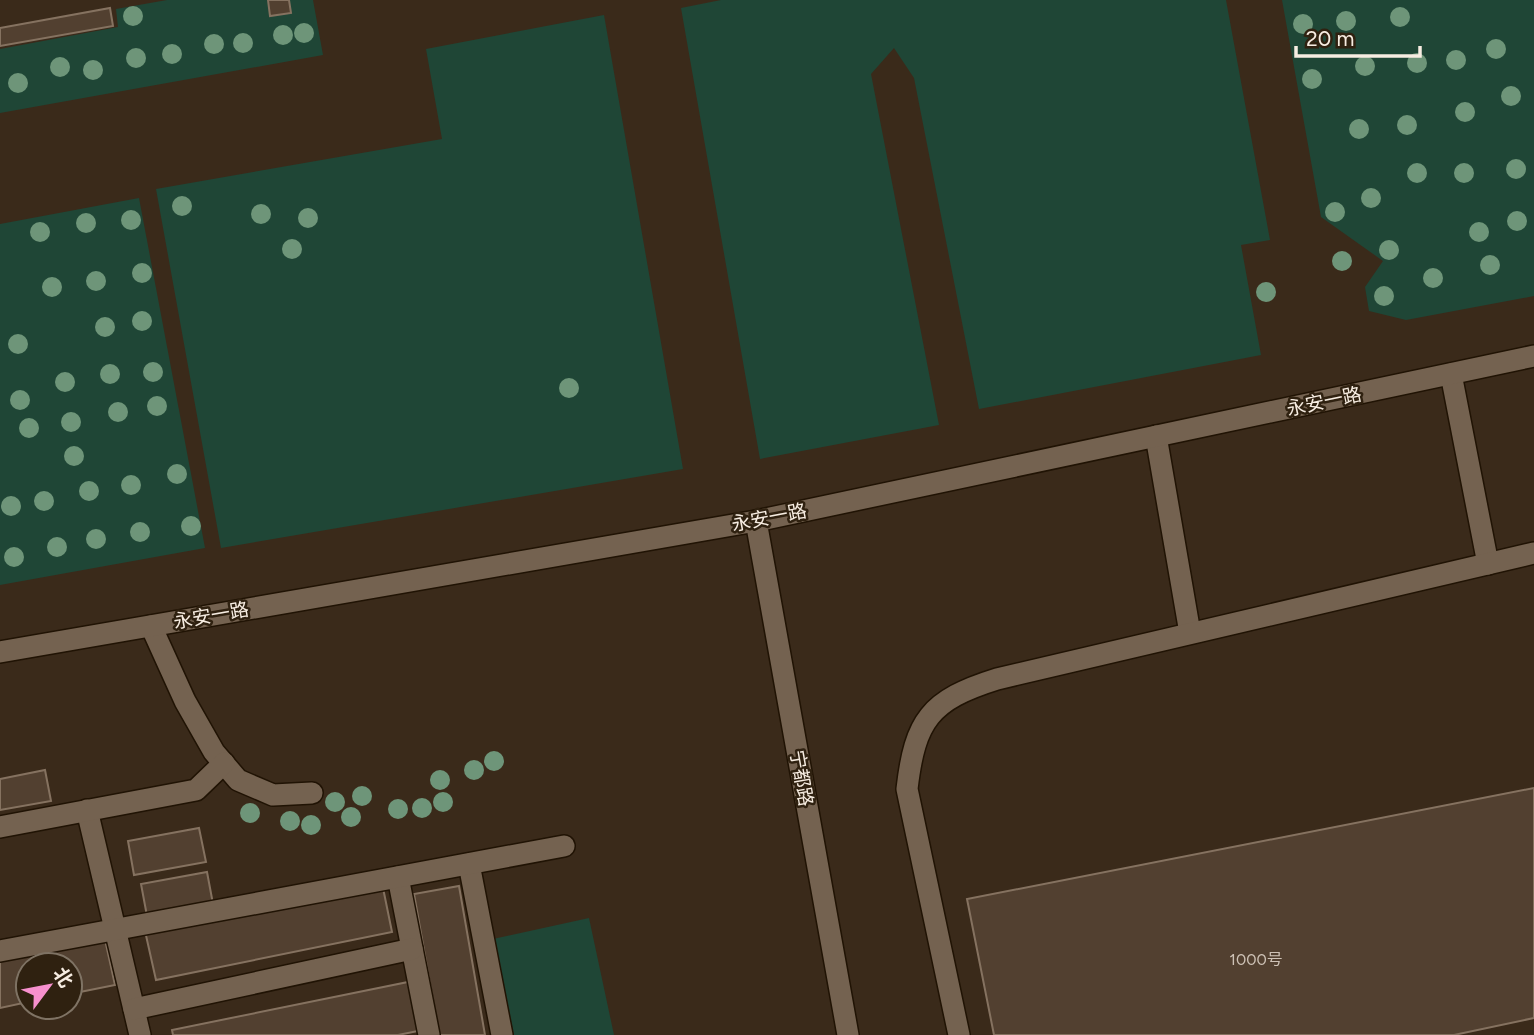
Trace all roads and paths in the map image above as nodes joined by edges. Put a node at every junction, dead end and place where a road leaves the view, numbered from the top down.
1 (1534, 356) edge
2 (1451, 374) junction
3 (1156, 436) junction
4 (756, 521) junction
5 (1534, 554) edge
6 (1488, 564) junction
7 (150, 626) junction
8 (1190, 634) junction
9 (0, 652) edge
10 (224, 763) junction
11 (312, 793) dead end
12 (87, 810) junction
13 (0, 827) edge
14 (565, 846) dead end
15 (469, 864) junction
16 (398, 877) junction
17 (115, 929) junction
18 (412, 949) junction
19 (0, 951) edge
20 (134, 1009) junction
21 (140, 1035) edge
22 (429, 1035) edge
23 (502, 1035) edge
24 (848, 1035) edge
25 (959, 1035) edge

1 - 2 street, 永安一路
2 - 3 street, 永安一路
2 - 6 street
3 - 4 street, 永安一路
3 - 8 street
4 - 7 street, 永安一路
4 - 24 street, 宁都路
5 - 6 street
6 - 8 street
7 - 9 street, 永安一路
7 - 10 street
8 - 25 street
10 - 11 street
10 - 12 street
12 - 13 street
12 - 17 street
14 - 15 street
15 - 16 street
15 - 23 street
16 - 17 street
16 - 18 street
17 - 19 street
17 - 20 street
18 - 20 street
18 - 22 street
20 - 21 street

